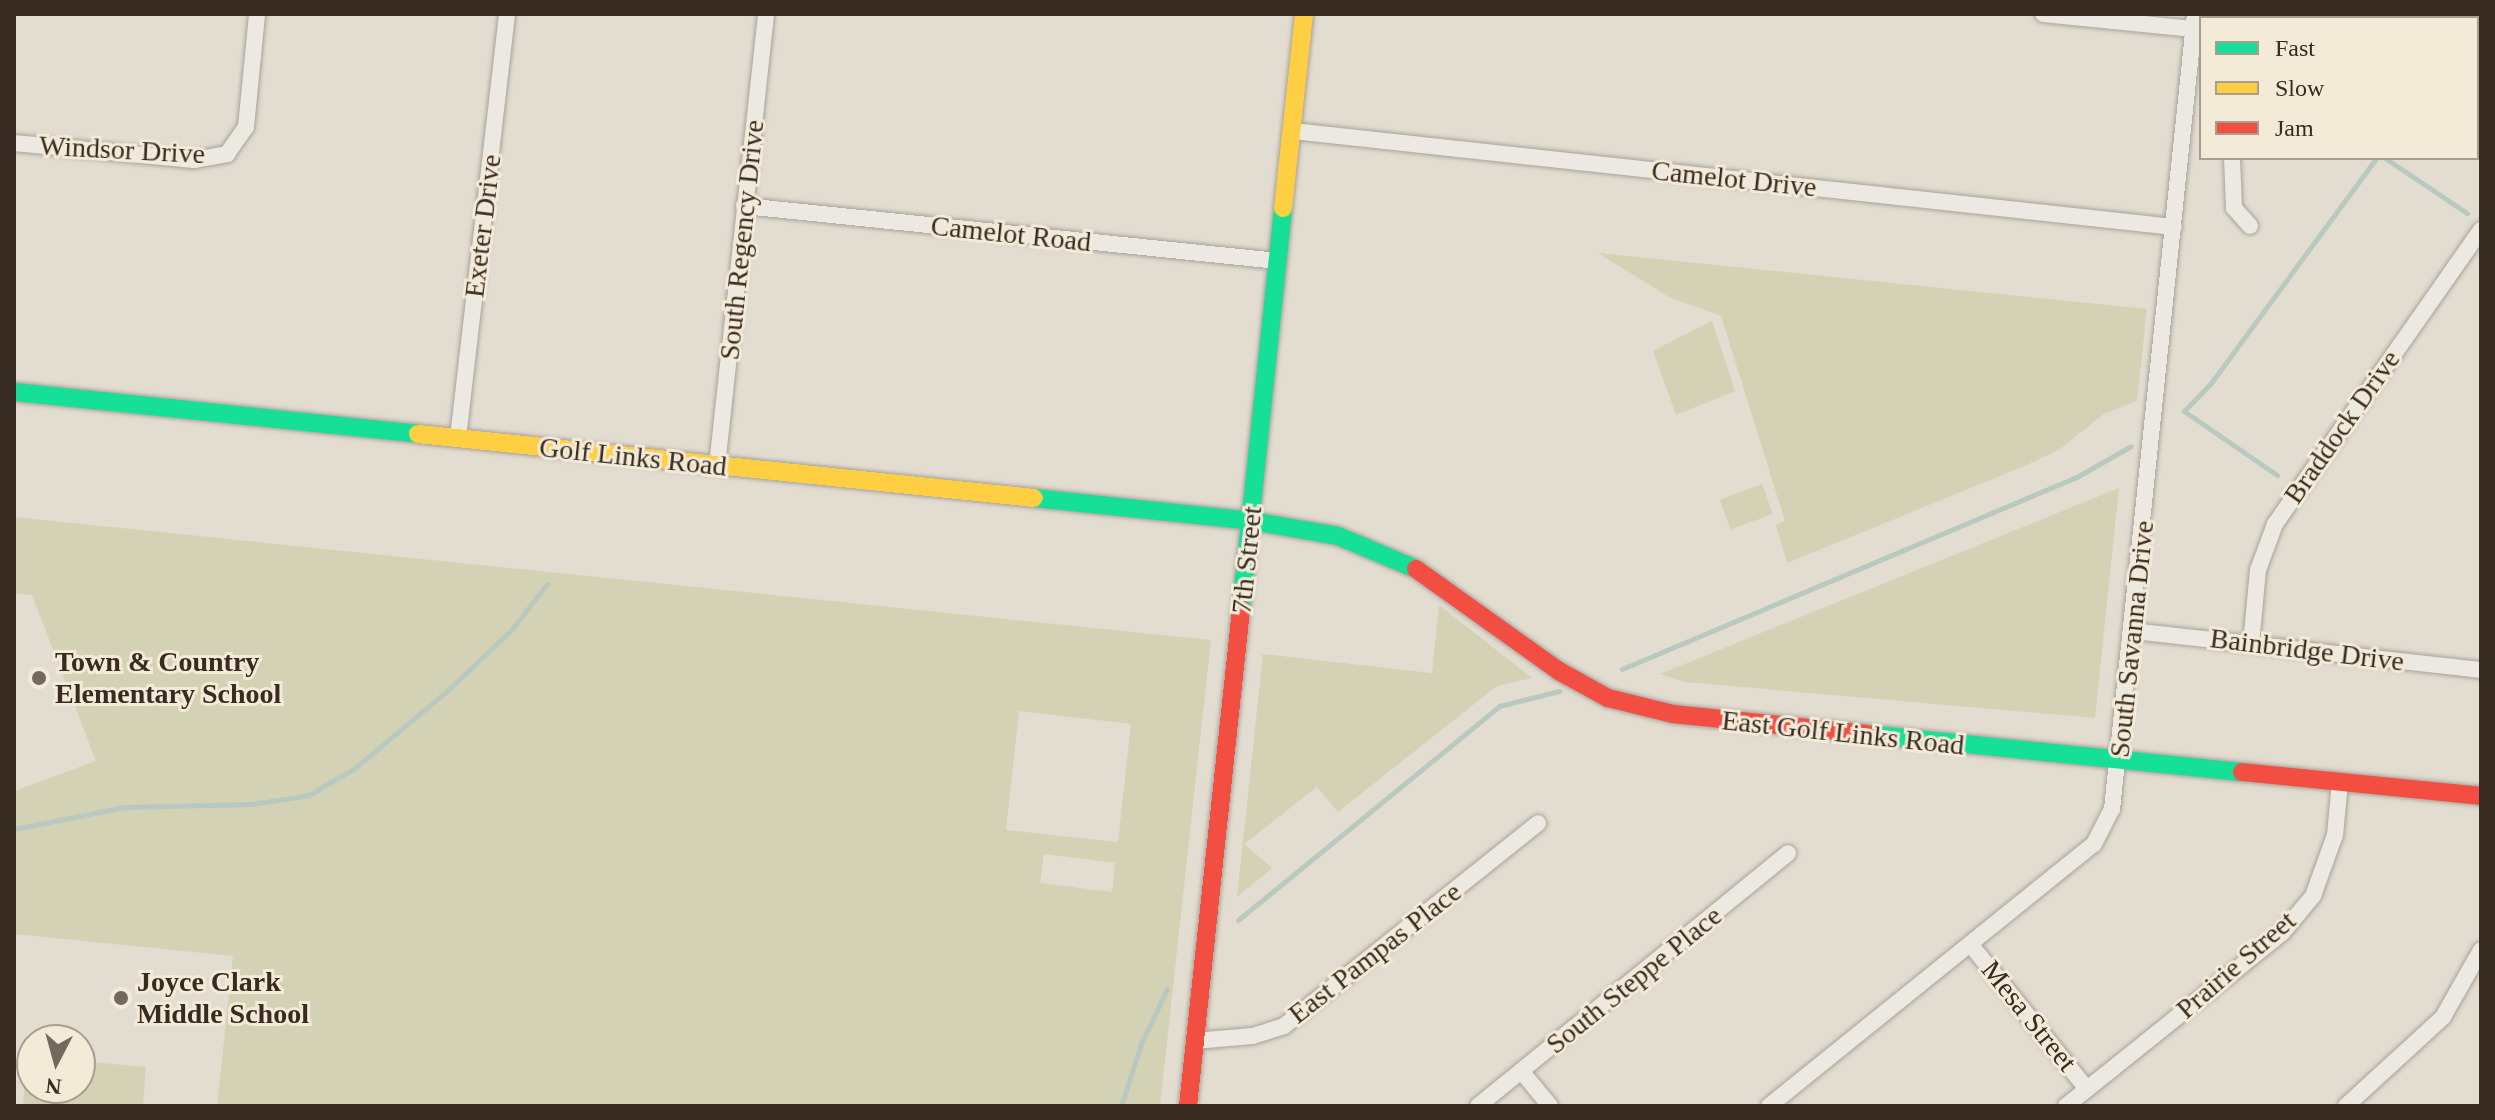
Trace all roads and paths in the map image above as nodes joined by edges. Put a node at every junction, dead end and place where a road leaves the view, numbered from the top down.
1 (257, 14) edge
2 (507, 14) edge
3 (766, 14) edge
4 (1304, 14) edge
5 (2043, 14) edge
6 (2194, 22) edge
7 (1293, 131) junction
8 (14, 143) edge
9 (2232, 160) edge
10 (744, 206) junction
11 (2250, 226) dead end
12 (2174, 227) junction
13 (2481, 230) edge
14 (1278, 261) junction
15 (14, 392) edge
16 (458, 438) junction
17 (717, 466) junction
18 (1252, 521) junction
19 (2133, 631) junction
20 (2251, 644) junction
21 (2481, 670) edge
22 (2120, 760) junction
23 (2340, 782) junction
24 (2481, 796) edge
25 (1538, 823) dead end
26 (1788, 853) dead end
27 (1970, 944) junction
28 (2481, 950) edge
29 (1194, 1041) junction
30 (1522, 1072) junction
31 (2087, 1089) junction
32 (1188, 1106) edge
33 (1478, 1106) edge
34 (1550, 1106) edge
35 (1769, 1106) edge
36 (2066, 1106) edge
37 (2346, 1106) edge

1 - 8 street, Windsor Drive
2 - 16 street, Exeter Drive
3 - 10 street, South Regency Drive
4 - 7 street, 7th Street
5 - 6 street
6 - 12 street, South Savanna Drive
7 - 12 street, Camelot Drive
7 - 14 street, 7th Street
9 - 11 street
10 - 14 street, Camelot Road
10 - 17 street, South Regency Drive
12 - 19 street, South Savanna Drive
13 - 20 street, Braddock Drive
14 - 18 street, 7th Street
15 - 16 street, Golf Links Road
16 - 17 street, Golf Links Road
17 - 18 street, Golf Links Road
18 - 22 street, East Golf Links Road
18 - 29 street, 7th Street
19 - 20 street, Bainbridge Drive
19 - 22 street, South Savanna Drive
20 - 21 street, Bainbridge Drive
22 - 23 street, East Golf Links Road
22 - 27 street, South Savanna Drive
23 - 24 street, East Golf Links Road
23 - 31 street, Prairie Street
25 - 29 street, East Pampas Place
26 - 30 street, South Steppe Place
27 - 31 street, Mesa Street
27 - 35 street, South Savanna Drive
28 - 37 street
29 - 32 street, 7th Street
30 - 33 street, South Steppe Place
30 - 34 street
31 - 36 street, Prairie Street

